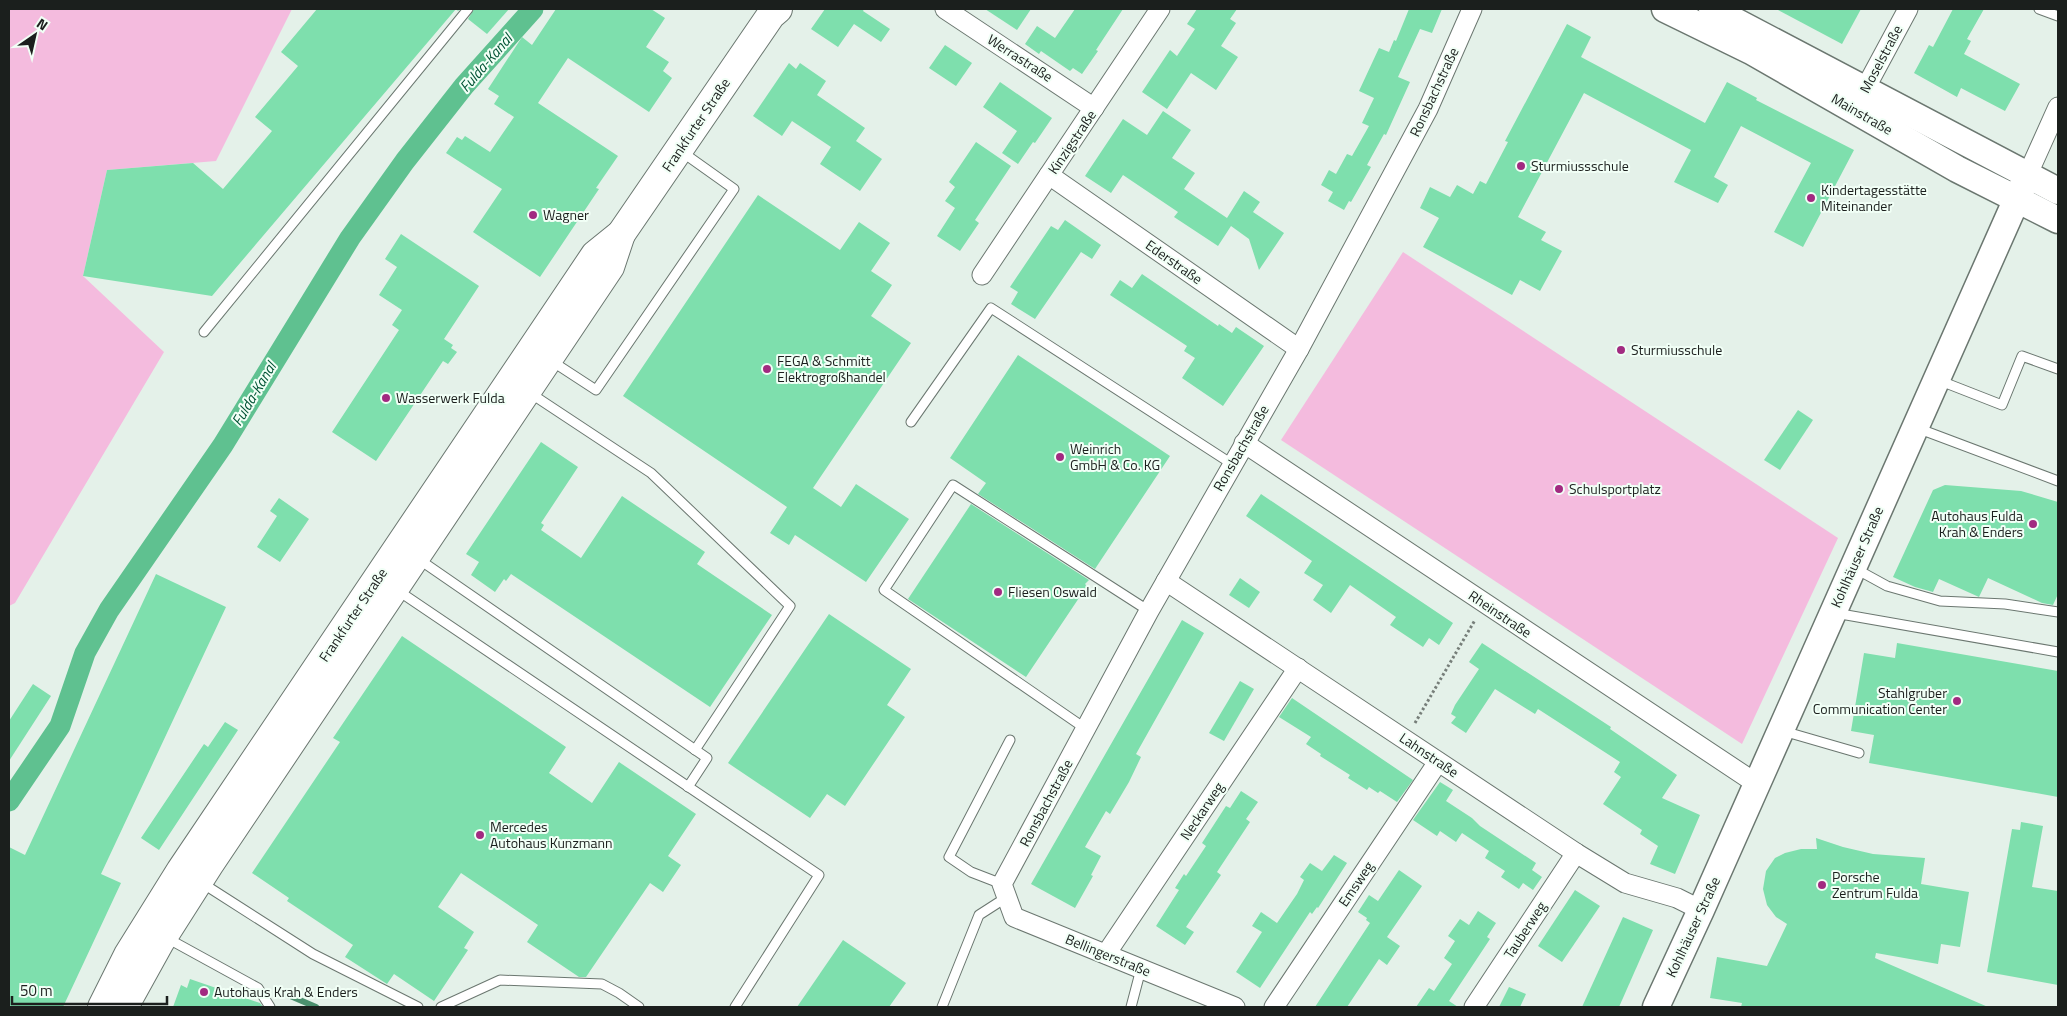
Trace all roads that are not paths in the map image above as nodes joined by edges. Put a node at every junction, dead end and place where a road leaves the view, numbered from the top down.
1 (468, 9) edge
2 (945, 9) edge
3 (1160, 9) edge
4 (1472, 9) edge
5 (1665, 9) edge
6 (1712, 9) edge
7 (1908, 9) edge
8 (2039, 9) edge
9 (774, 11) edge
10 (2058, 16) edge
11 (1859, 100) junction
12 (2058, 107) edge
13 (1094, 108) junction
14 (679, 150) junction
15 (1049, 175) junction
16 (2027, 176) junction
17 (2058, 191) edge
18 (2016, 200) junction
19 (2058, 220) edge
20 (982, 275) dead end
21 (204, 332) dead end
22 (1299, 349) junction
23 (541, 354) junction
24 (2058, 369) edge
25 (1936, 379) junction
26 (519, 386) junction
27 (911, 422) dead end
28 (1914, 427) junction
29 (1244, 443) junction
30 (1232, 464) junction
31 (2058, 481) edge
32 (408, 552) junction
33 (1852, 567) junction
34 (1166, 581) junction
35 (387, 582) junction
36 (1149, 611) junction
37 (2058, 612) edge
38 (1832, 613) junction
39 (2058, 652) edge
40 (1298, 668) junction
41 (1086, 729) junction
42 (1780, 730) junction
43 (1010, 740) dead end
44 (695, 750) junction
45 (1859, 753) dead end
46 (1438, 762) junction
47 (1757, 784) junction
48 (688, 787) junction
49 (1576, 853) junction
50 (190, 876) junction
51 (1004, 890) junction
52 (1701, 910) junction
53 (155, 931) junction
54 (1106, 954) junction
55 (1141, 969) junction
56 (1660, 1005) edge
57 (102, 1007) edge
58 (124, 1007) edge
59 (270, 1007) edge
60 (418, 1007) edge
61 (441, 1007) edge
62 (639, 1007) edge
63 (735, 1007) edge
64 (942, 1007) edge
65 (1131, 1007) edge
66 (1235, 1007) edge
67 (1274, 1007) edge
68 (1474, 1007) edge

1 - 21 lane
2 - 13 street, Werrastraße
3 - 13 street, Kinzigstraße
4 - 22 street, Ronsbachstraße
5 - 11 street, Mainstraße
6 - 11 street, Mainstraße
7 - 11 street, Moselstraße
8 - 10 lane
9 - 14 main road, Frankfurter Straße
11 - 16 street, Mainstraße
11 - 18 street, Mainstraße
12 - 16 street, Kohlhäuser Straße
13 - 15 street, Kinzigstraße
14 - 23 main road, Frankfurter Straße
14 - 23 lane
15 - 20 street, Kinzigstraße
15 - 22 street, Ederstraße
16 - 17 street, Mainstraße
16 - 18 street, Kohlhäuser Straße
18 - 19 street, Mainstraße
18 - 25 street, Kohlhäuser Straße
22 - 29 street, Ronsbachstraße
23 - 26 main road, Frankfurter Straße
24 - 25 lane
25 - 28 street, Kohlhäuser Straße
26 - 32 main road, Frankfurter Straße
26 - 44 lane
27 - 30 lane
28 - 31 lane
28 - 33 street, Kohlhäuser Straße
29 - 30 street, Ronsbachstraße
29 - 47 street, Rheinstraße
30 - 34 street, Ronsbachstraße
32 - 35 main road, Frankfurter Straße
32 - 44 lane
33 - 37 lane
33 - 38 street, Kohlhäuser Straße
34 - 36 street, Ronsbachstraße
34 - 40 street, Lahnstraße
35 - 48 lane
35 - 50 main road, Frankfurter Straße
36 - 41 street, Ronsbachstraße
36 - 41 lane
38 - 39 lane
38 - 42 street, Kohlhäuser Straße
40 - 46 street, Lahnstraße
40 - 54 street, Neckarweg
41 - 51 street, Ronsbachstraße
42 - 45 lane
42 - 47 street, Kohlhäuser Straße
43 - 51 lane
44 - 48 lane
46 - 49 street, Lahnstraße
46 - 67 street, Emsweg
47 - 52 street, Kohlhäuser Straße
48 - 63 lane
49 - 52 street, Lahnstraße
49 - 68 street, Tauberweg
50 - 53 main road, Frankfurter Straße
50 - 60 lane
51 - 54 street, Bellingerstraße
51 - 64 lane
52 - 56 street, Kohlhäuser Straße
53 - 57 main road, Frankfurter Straße
53 - 58 main road, Frankfurter Straße
53 - 59 lane
54 - 55 street, Bellingerstraße
55 - 65 lane
55 - 66 street, Bellingerstraße
61 - 62 lane

